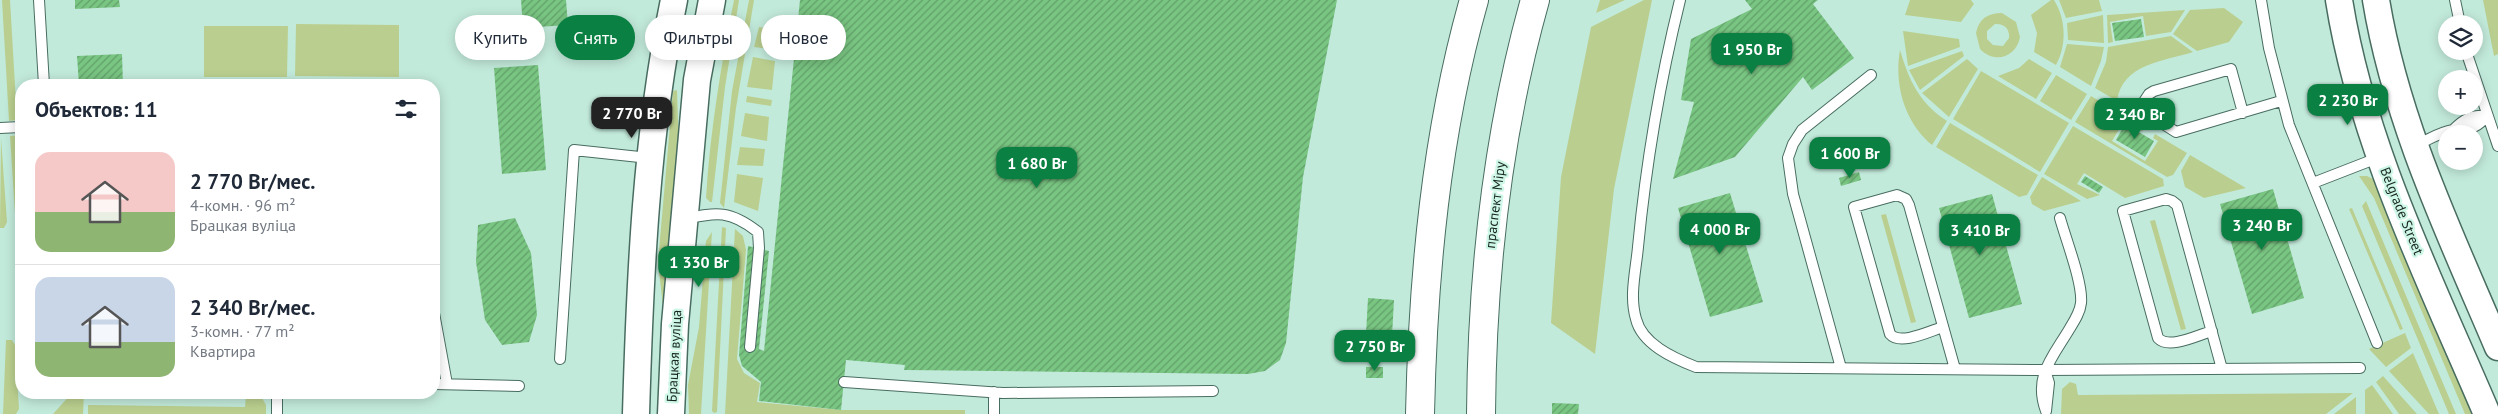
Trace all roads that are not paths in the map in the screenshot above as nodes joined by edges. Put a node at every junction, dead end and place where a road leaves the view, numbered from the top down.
1 (40, 0) edge
2 (674, 0) edge
3 (712, 0) edge
4 (1474, 0) edge
5 (1535, 0) edge
6 (1680, 0) edge
7 (2261, 0) edge
8 (2339, 0) edge
9 (2376, 0) edge
10 (2455, 0) edge
11 (2458, 15) edge
12 (2469, 60) edge
13 (1871, 75) dead end
14 (44, 79) edge
15 (2282, 102) junction
16 (2243, 113) junction
17 (2487, 116) junction
18 (15, 127) edge
19 (0, 128) edge
20 (2415, 146) junction
21 (2498, 146) edge
22 (2381, 156) junction
23 (650, 158) junction
24 (2312, 183) junction
25 (2060, 218) dead end
26 (684, 219) junction
27 (1944, 328) junction
28 (2212, 332) junction
29 (2377, 343) dead end
30 (750, 347) dead end
31 (2498, 347) edge
32 (440, 359) edge
33 (560, 359) dead end
34 (1841, 368) junction
35 (2360, 368) dead end
36 (1955, 369) junction
37 (2222, 369) junction
38 (2045, 370) junction
39 (844, 382) dead end
40 (440, 384) edge
41 (447, 384) junction
42 (518, 386) dead end
43 (1213, 391) dead end
44 (994, 392) junction
45 (277, 399) edge
46 (2046, 412) edge
47 (277, 414) edge
48 (636, 414) edge
49 (670, 414) edge
50 (994, 414) edge
51 (1420, 414) edge
52 (1481, 414) edge
53 (2487, 414) edge

1 - 14 lane
2 - 23 street
3 - 26 street, Брацкая вуліца
4 - 51 main road
5 - 52 main road, праспект Міру
6 - 34 lane
7 - 15 lane
8 - 22 street, Belgrade Street
9 - 20 street
10 - 11 lane
12 - 17 lane
13 - 34 lane
15 - 16 lane
15 - 24 lane
16 - 16 lane
17 - 20 lane
17 - 21 lane
18 - 19 lane
20 - 31 street
22 - 24 lane
22 - 53 street, Belgrade Street
23 - 33 lane
23 - 48 street
24 - 29 lane
25 - 38 lane
26 - 30 lane
26 - 49 street, Брацкая вуліца
27 - 27 lane
27 - 36 lane
28 - 28 lane
28 - 37 lane
32 - 41 lane
34 - 36 lane
35 - 37 lane
36 - 38 lane
37 - 38 lane
38 - 46 lane
39 - 44 lane
40 - 41 lane
41 - 42 lane
43 - 44 lane
44 - 50 lane
45 - 47 lane

